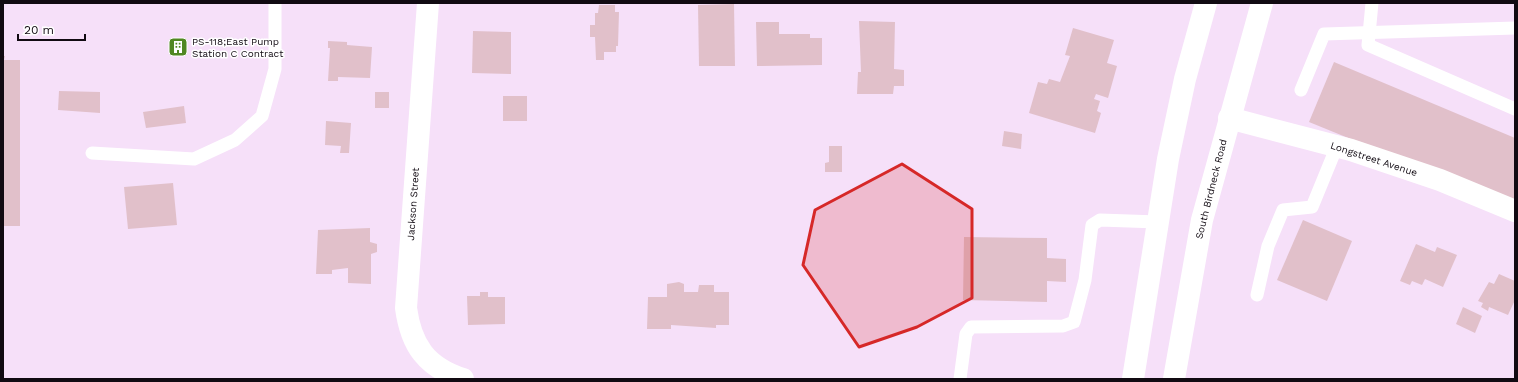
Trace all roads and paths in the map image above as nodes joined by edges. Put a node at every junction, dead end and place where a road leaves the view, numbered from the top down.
1 (275, 3) edge
2 (428, 3) edge
3 (1206, 3) edge
4 (1262, 3) edge
5 (1372, 3) edge
6 (1515, 28) edge
7 (1369, 31) junction
8 (1300, 90) dead end
9 (1515, 109) edge
10 (1229, 118) junction
11 (1337, 146) junction
12 (92, 153) dead end
13 (1515, 211) edge
14 (1158, 222) junction
15 (1257, 295) dead end
16 (463, 379) edge
17 (960, 379) edge
18 (1133, 379) edge
19 (1174, 379) edge

1 - 12 lane
2 - 16 main road, Jackson Street
3 - 14 main road
4 - 10 main road, South Birdneck Road
5 - 7 lane
6 - 7 lane
7 - 8 lane
7 - 9 lane
10 - 11 main road, Longstreet Avenue
10 - 19 main road, South Birdneck Road
11 - 13 main road, Longstreet Avenue
11 - 15 lane
14 - 17 lane
14 - 18 main road

